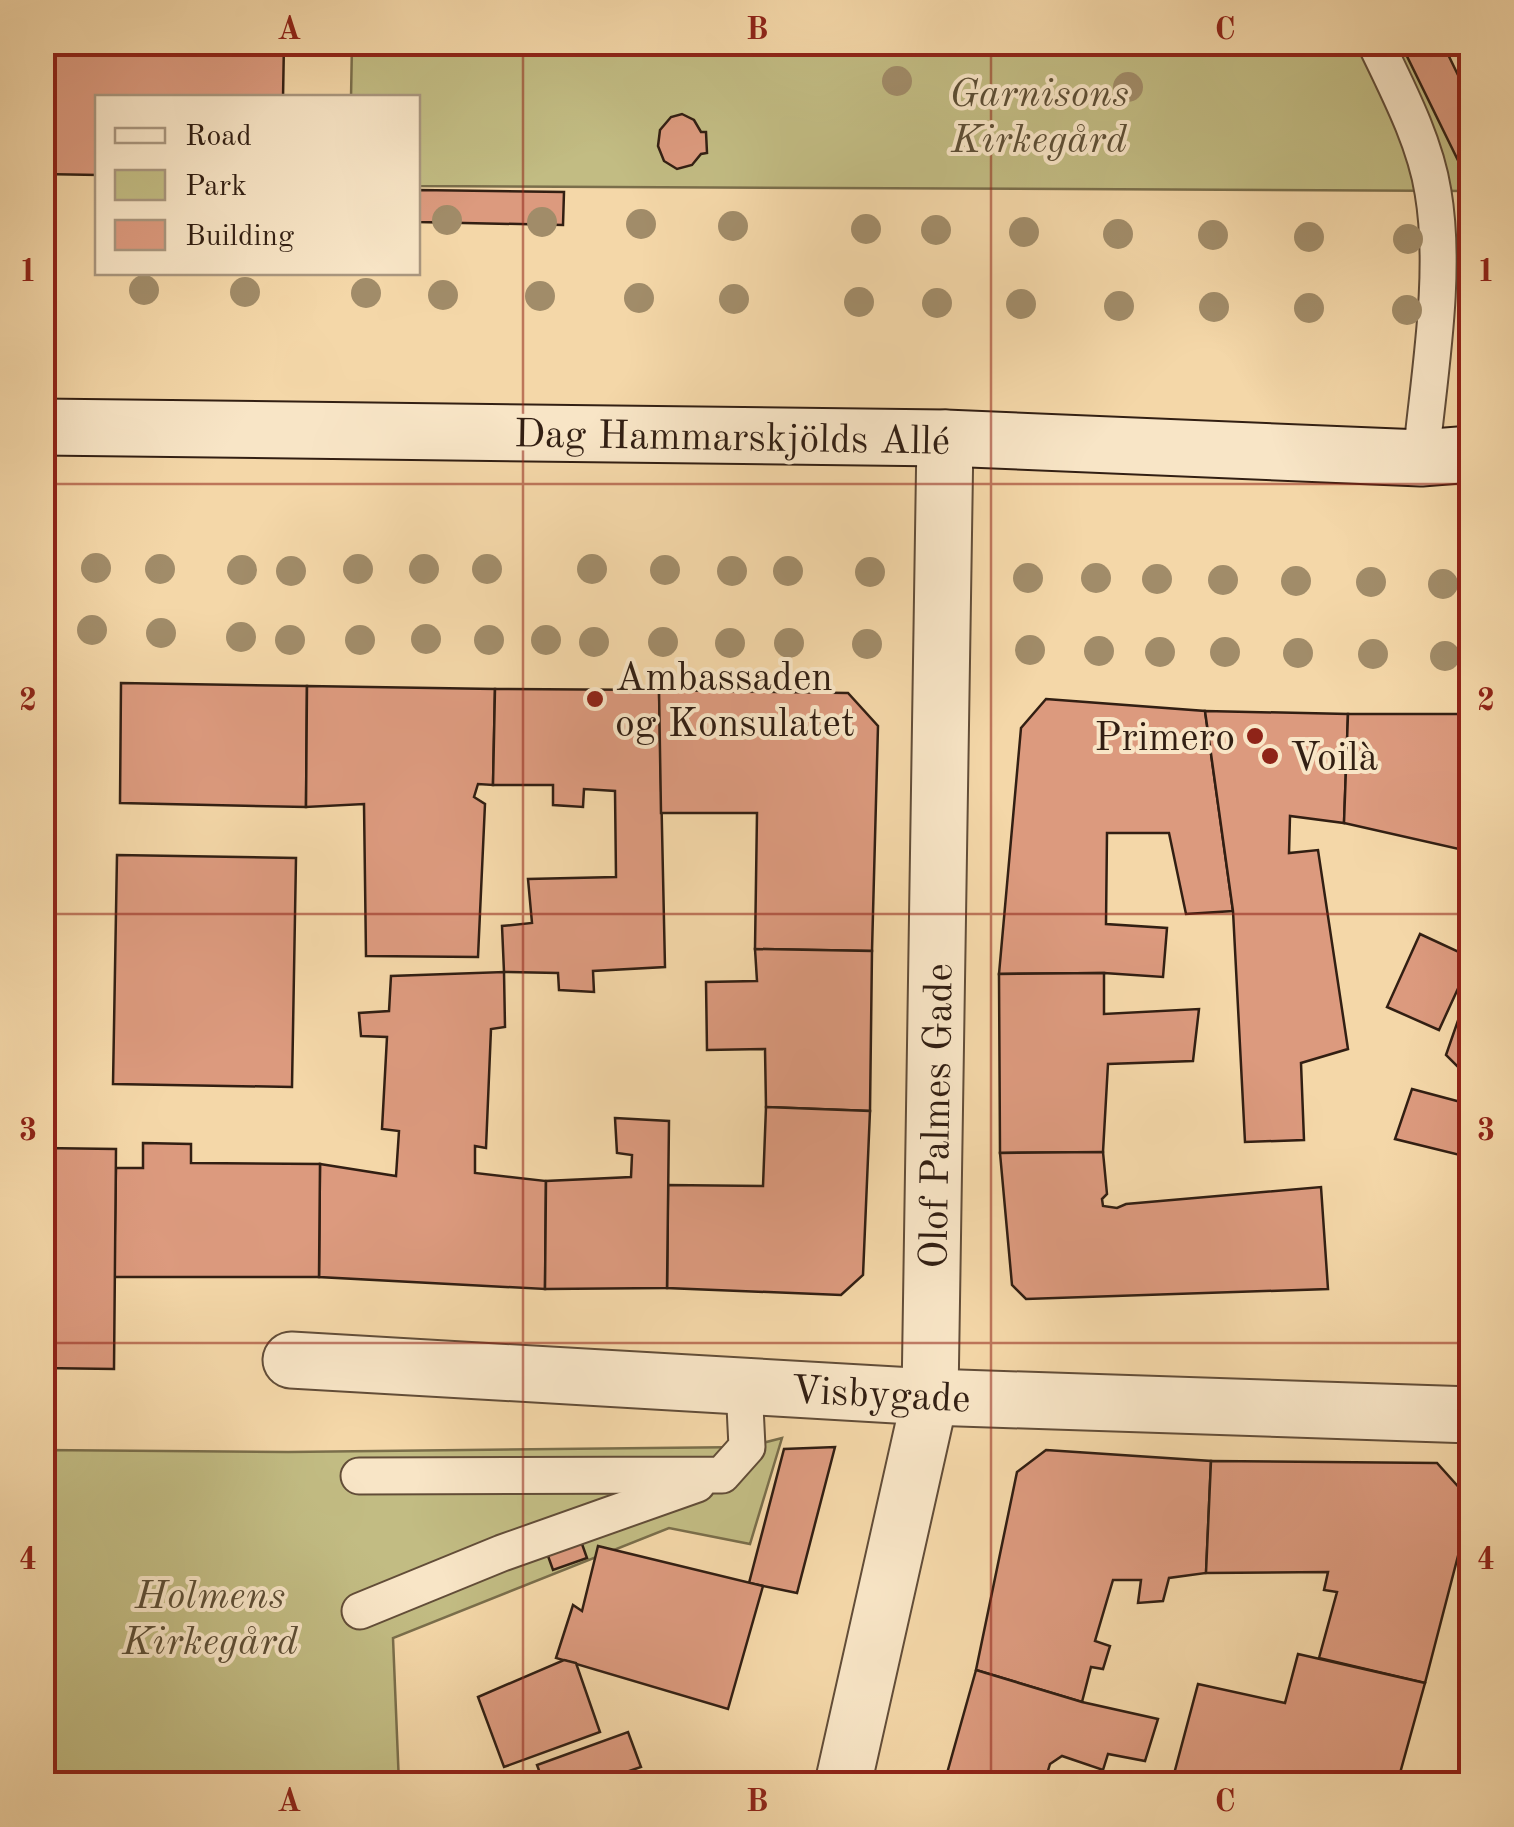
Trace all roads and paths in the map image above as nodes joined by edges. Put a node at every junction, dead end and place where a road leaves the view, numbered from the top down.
1 (1375, 42) edge
2 (42, 427) edge
3 (945, 438) junction
4 (1455, 462) edge
5 (290, 1360) dead end
6 (744, 1386) junction
7 (930, 1396) junction
8 (1472, 1415) edge
9 (358, 1476) dead end
10 (722, 1476) junction
11 (360, 1611) dead end
12 (843, 1784) edge

1 - 4 lane
2 - 3 street, Dag Hammarskjölds Allé
3 - 4 street, Dag Hammarskjölds Allé
3 - 7 street, Olof Palmes Gade
5 - 6 street, Visbygade
6 - 7 street, Visbygade
6 - 10 lane
7 - 8 street, Visbygade
7 - 12 street, Olof Palmes Gade
9 - 10 lane
10 - 11 lane

